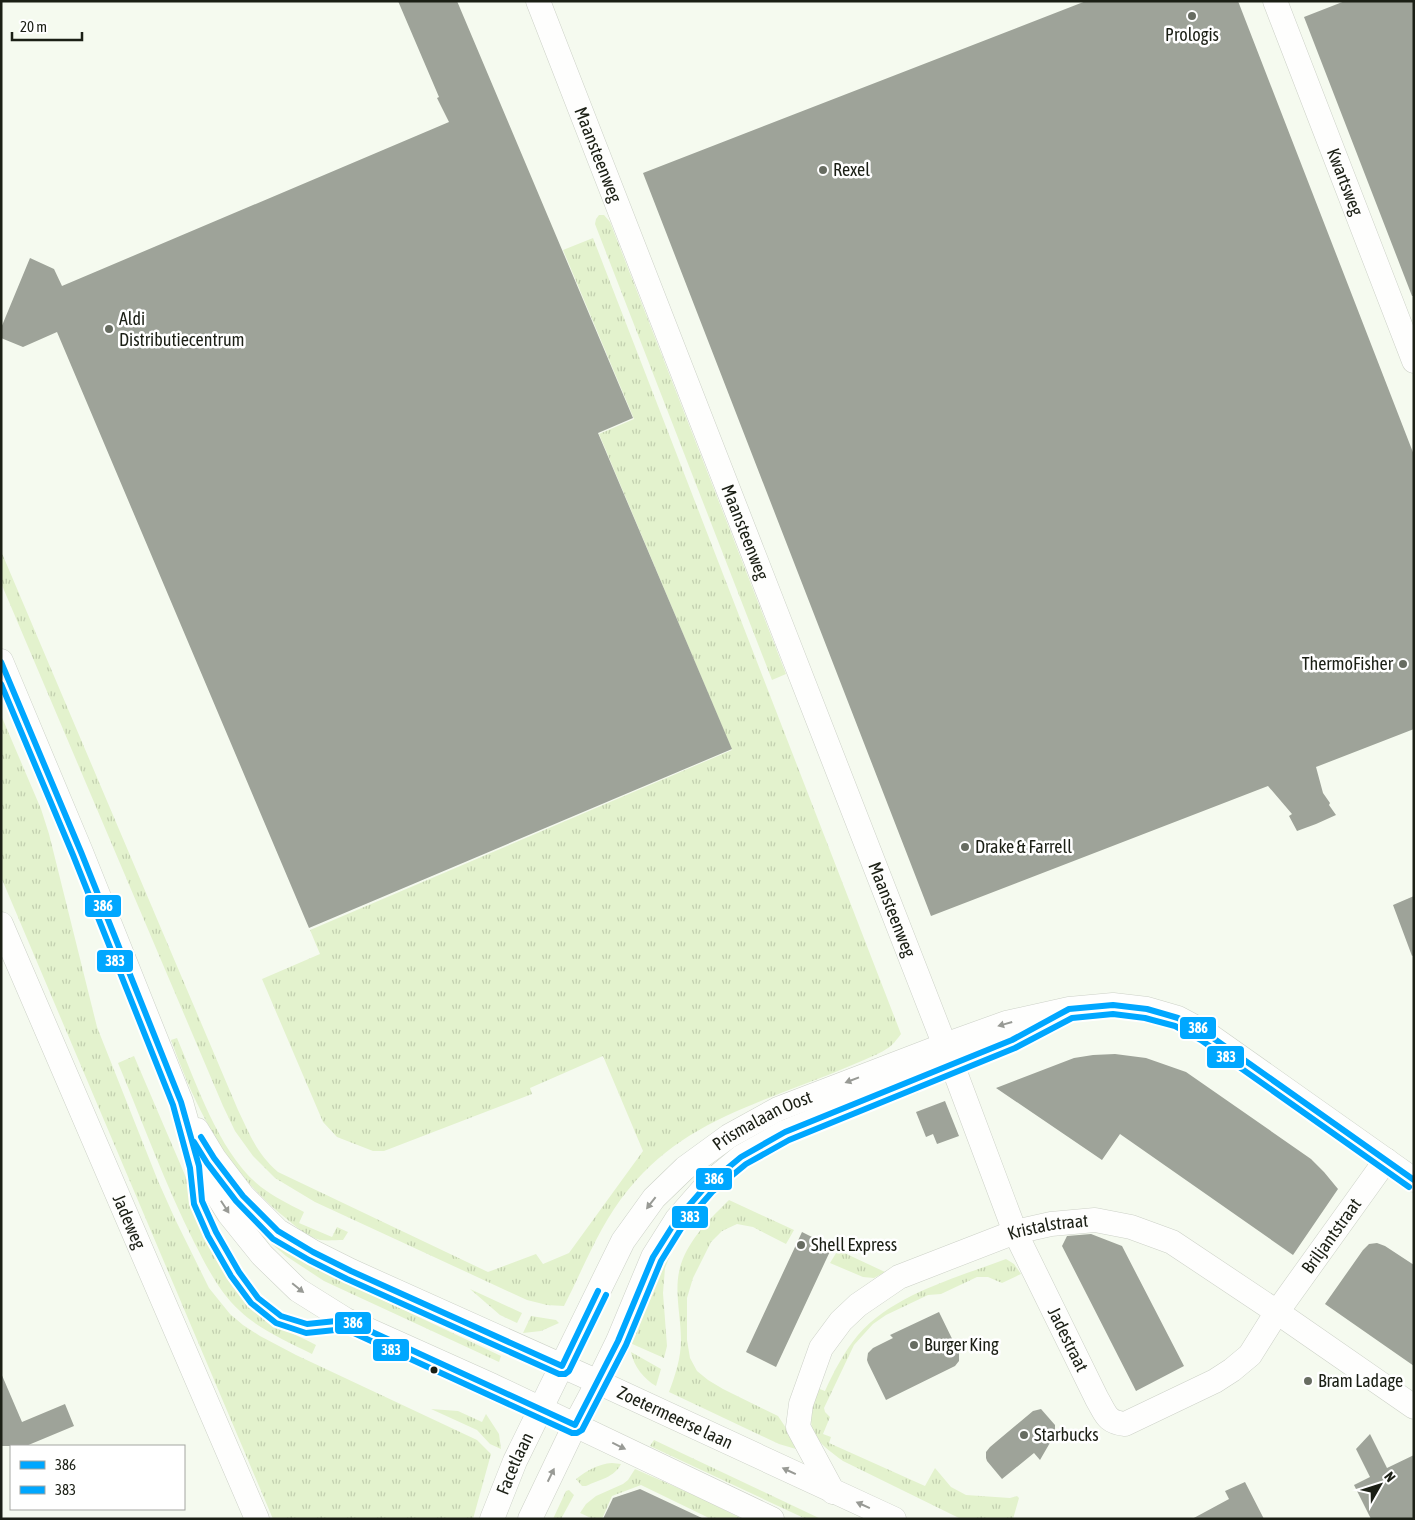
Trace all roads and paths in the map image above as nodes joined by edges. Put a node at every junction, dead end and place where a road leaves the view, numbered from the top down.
1 (538, 1) edge
2 (1275, 1) edge
3 (1414, 361) edge
4 (1, 661) edge
5 (1, 924) edge
6 (948, 1054) junction
7 (181, 1102) junction
8 (1386, 1160) junction
9 (1414, 1180) edge
10 (1015, 1232) junction
11 (1277, 1312) junction
12 (562, 1366) junction
13 (598, 1382) junction
14 (1414, 1407) edge
15 (541, 1410) junction
16 (575, 1425) junction
17 (833, 1492) junction
18 (257, 1519) edge
19 (492, 1519) edge
20 (530, 1519) edge
21 (772, 1519) edge
22 (894, 1519) edge

1 - 6 street, Maansteenweg
2 - 3 street, Kwartsweg
4 - 7 street, Zoetermeerse laan
5 - 18 street, Jadeweg
6 - 8 street, Prismalaan Oost
6 - 10 street, Jadestraat
6 -> 12 street, Prismalaan Oost
6 - 13 street, Prismalaan Oost
7 - 12 street, Zoetermeerse laan
7 -> 15 street, Zoetermeerse laan
8 - 9 street, Prismalaan Oost
8 - 11 street, Briljantstraat
10 - 11 street, Kristalstraat
10 - 11 street, Jadestraat
10 - 17 street, Kristalstraat
11 - 14 street, Kristalstraat
12 - 13 street, Zoetermeerse laan
12 - 15 street, Prismalaan Oost
13 - 16 street, Prismalaan Oost
17 -> 13 street, Zoetermeerse laan
15 - 16 street, Zoetermeerse laan
15 - 19 street, Facetlaan
20 -> 16 street, Facetlaan
16 -> 21 street, Zoetermeerse laan
22 -> 17 street, Zoetermeerse laan

